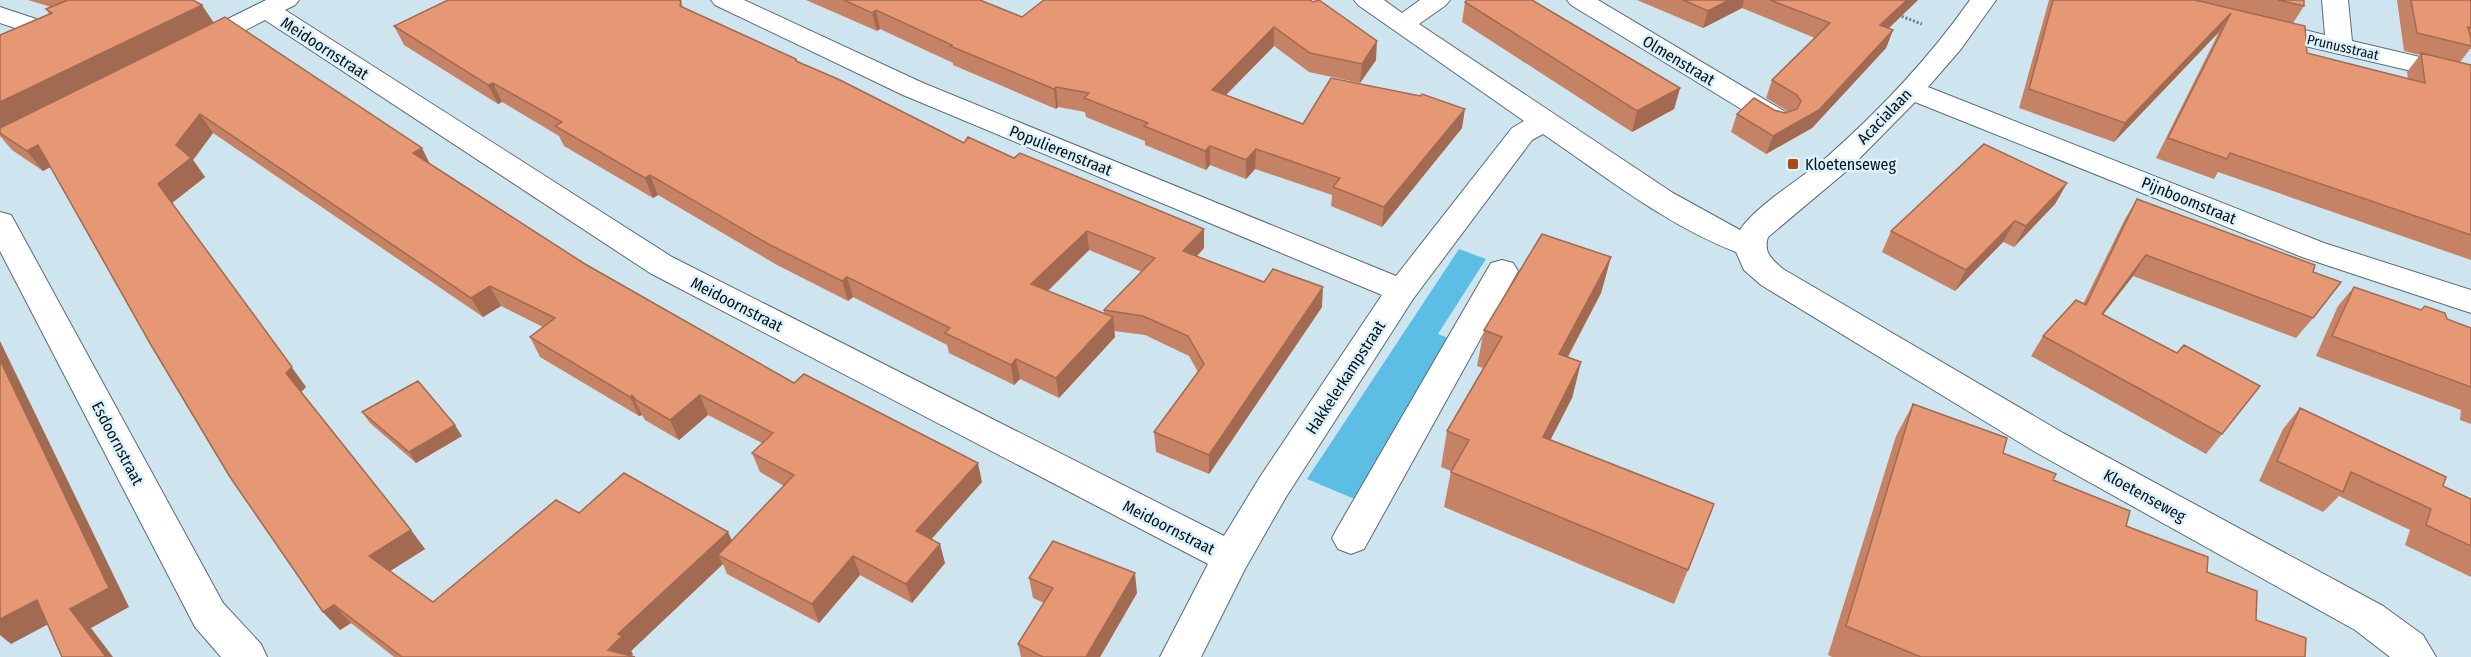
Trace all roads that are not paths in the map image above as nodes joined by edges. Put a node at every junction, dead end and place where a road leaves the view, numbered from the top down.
1 (724, 0) edge
2 (1367, 0) edge
3 (1437, 0) edge
4 (1580, 0) edge
5 (1983, 0) edge
6 (2336, 0) edge
7 (276, 5) edge
8 (0, 15) edge
9 (2237, 22) edge
10 (27, 24) edge
11 (1402, 24) junction
12 (2339, 46) junction
13 (171, 58) edge
14 (2471, 77) edge
15 (1910, 90) junction
16 (1779, 120) edge
17 (1543, 122) junction
18 (0, 222) edge
19 (1750, 246) junction
20 (1502, 271) dead end
21 (1402, 291) junction
22 (2471, 302) edge
23 (1351, 538) dead end
24 (1231, 558) junction
25 (247, 657) edge
26 (1180, 657) edge
27 (2415, 657) edge

1 - 21 street, Populierenstraat
2 - 11 street
3 - 11 street
4 - 16 street, Olmenstraat
5 - 15 street, Acacialaan
6 - 12 street
7 - 13 street
7 - 24 street, Meidoornstraat
8 - 10 street
9 - 12 street, Prunusstraat
11 - 17 street
12 - 14 street, Prunusstraat
15 - 19 street, Acacialaan
15 - 22 street, Pijnboomstraat
17 - 19 street
17 - 21 street, Hakkelerkampstraat
18 - 25 street, Esdoornstraat
19 - 27 street, Kloetenseweg
20 - 23 street
21 - 24 street, Hakkelerkampstraat
24 - 26 street, Hakkelerkampstraat

